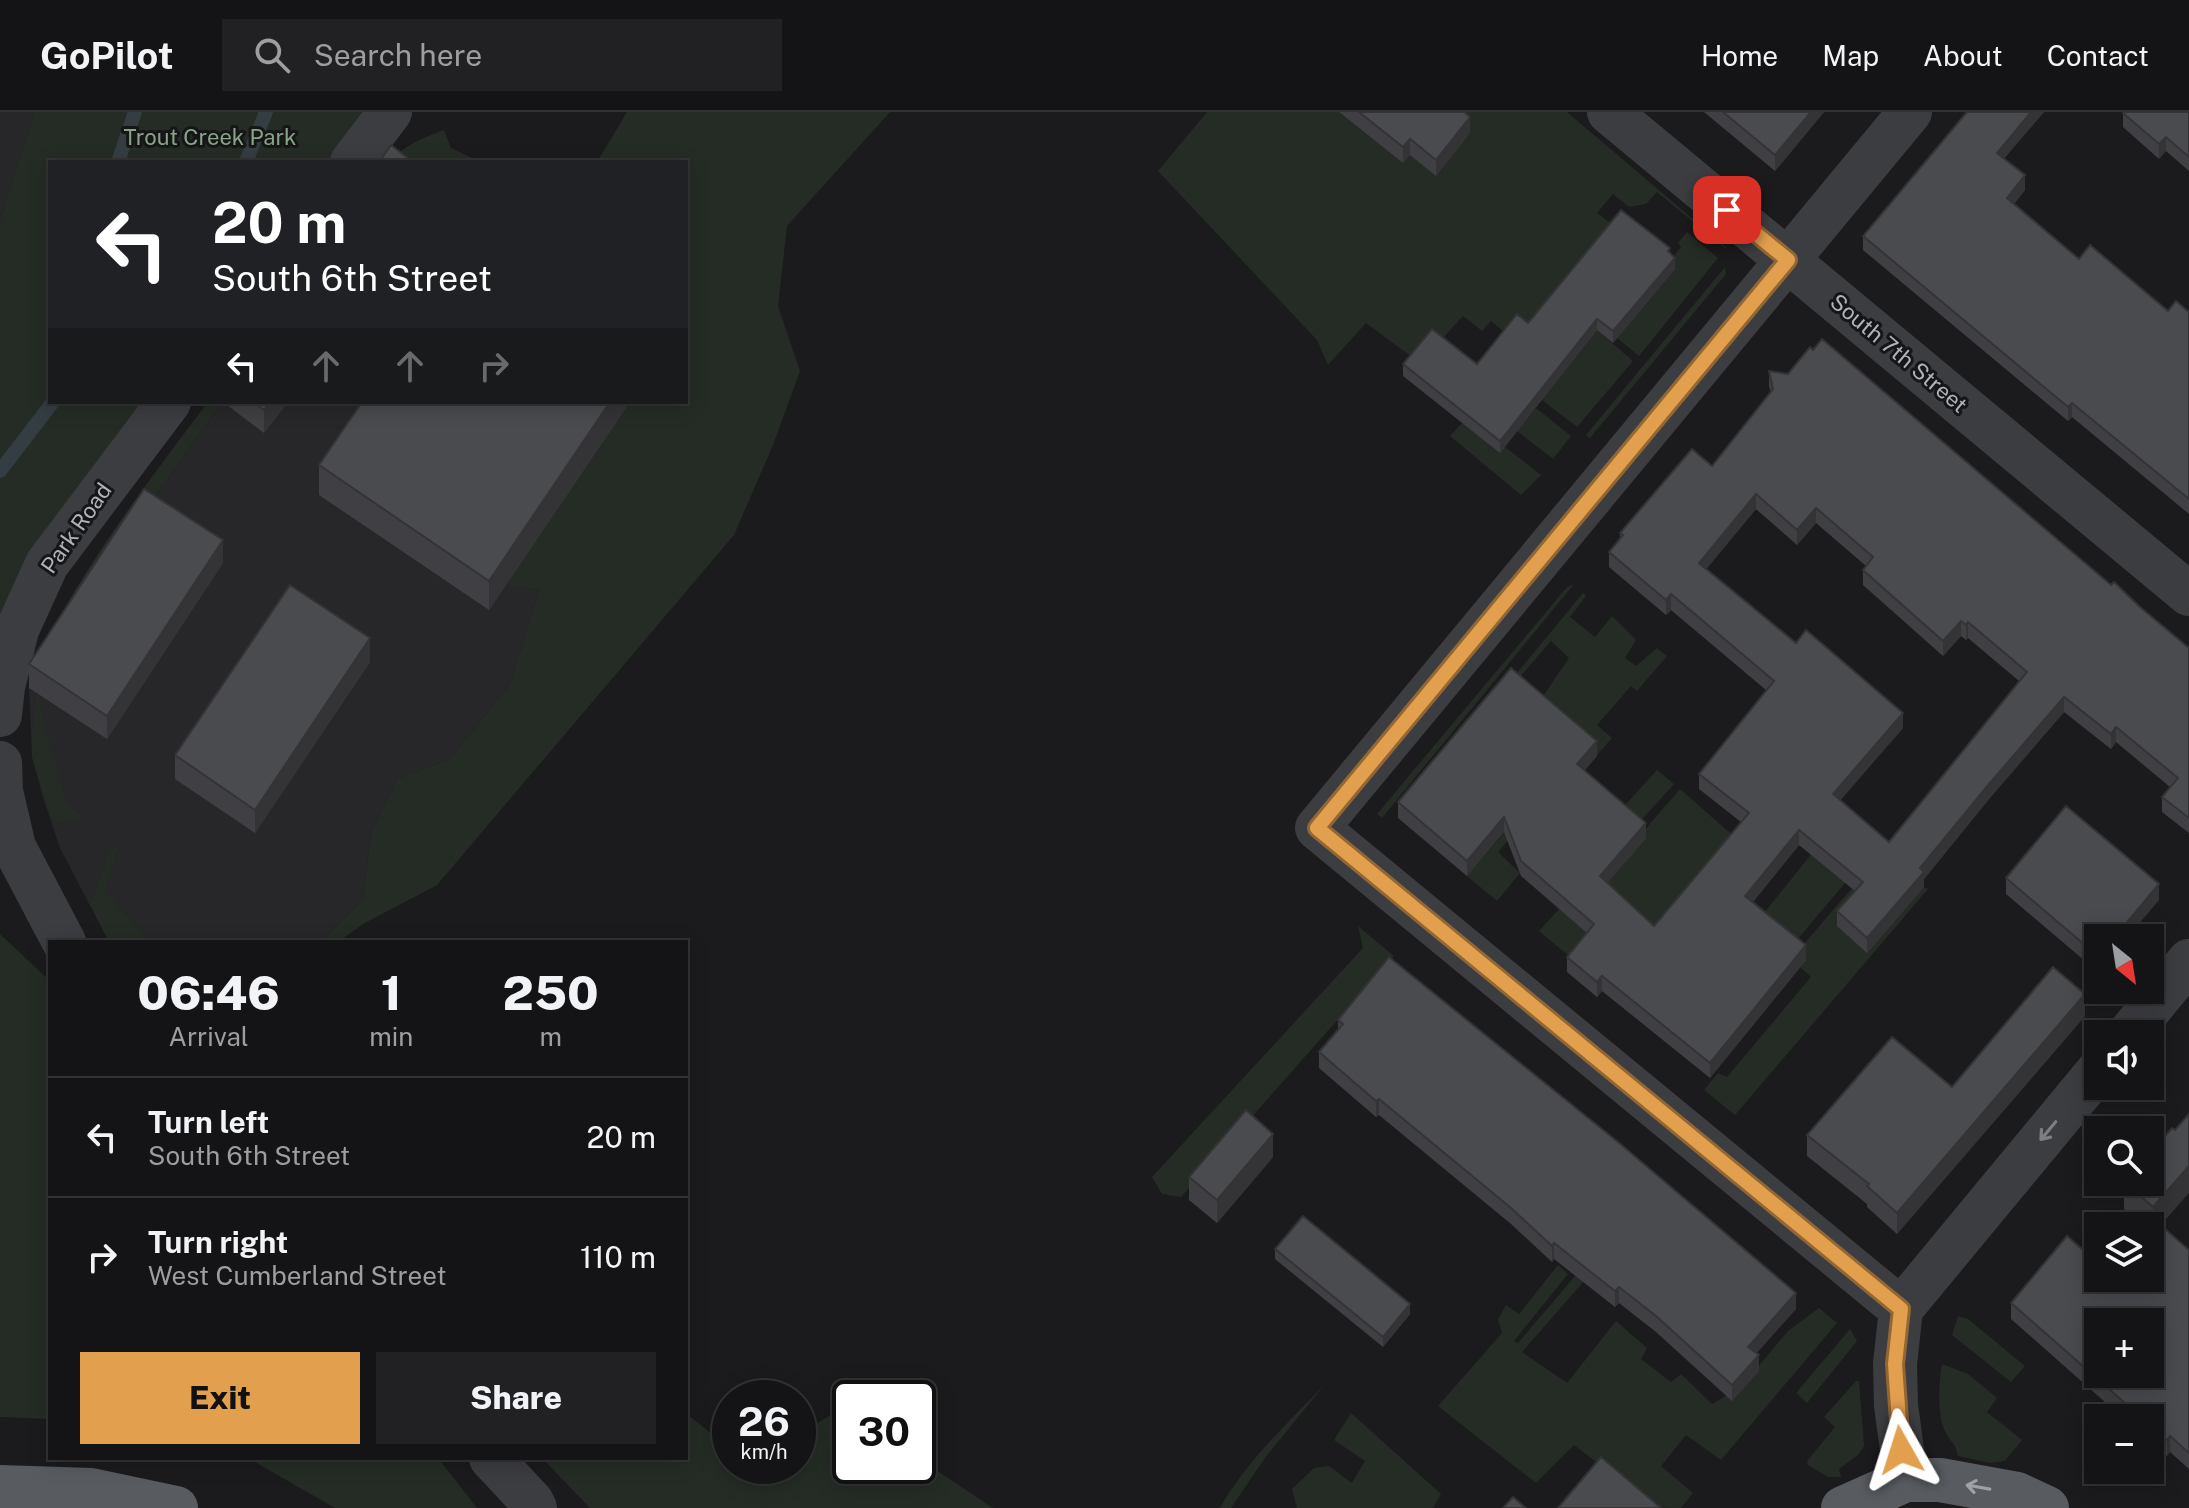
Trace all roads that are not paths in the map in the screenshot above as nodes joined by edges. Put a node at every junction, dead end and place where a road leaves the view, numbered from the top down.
1 (390, 112) edge
2 (1609, 112) edge
3 (1910, 112) edge
4 (354, 160) edge
5 (1788, 260) junction
6 (167, 404) edge
7 (2189, 594) edge
8 (0, 715) edge
9 (0, 763) edge
10 (63, 940) edge
11 (2189, 961) edge
12 (2141, 1020) edge
13 (2084, 1088) edge
14 (1901, 1309) junction
15 (493, 1460) edge
16 (1906, 1480) junction
17 (0, 1487) edge
18 (176, 1508) edge
19 (535, 1508) edge
20 (1843, 1508) edge
21 (2047, 1508) edge

1 - 4 street
2 - 5 street, South 7th Street
3 - 5 street
5 - 7 street, South 7th Street
5 - 14 street
6 - 8 street, Park Road
9 - 10 street
11 - 12 street
13 -> 14 street
14 - 16 street
15 - 19 street
16 - 20 main road
21 -> 16 main road
17 - 18 main road

